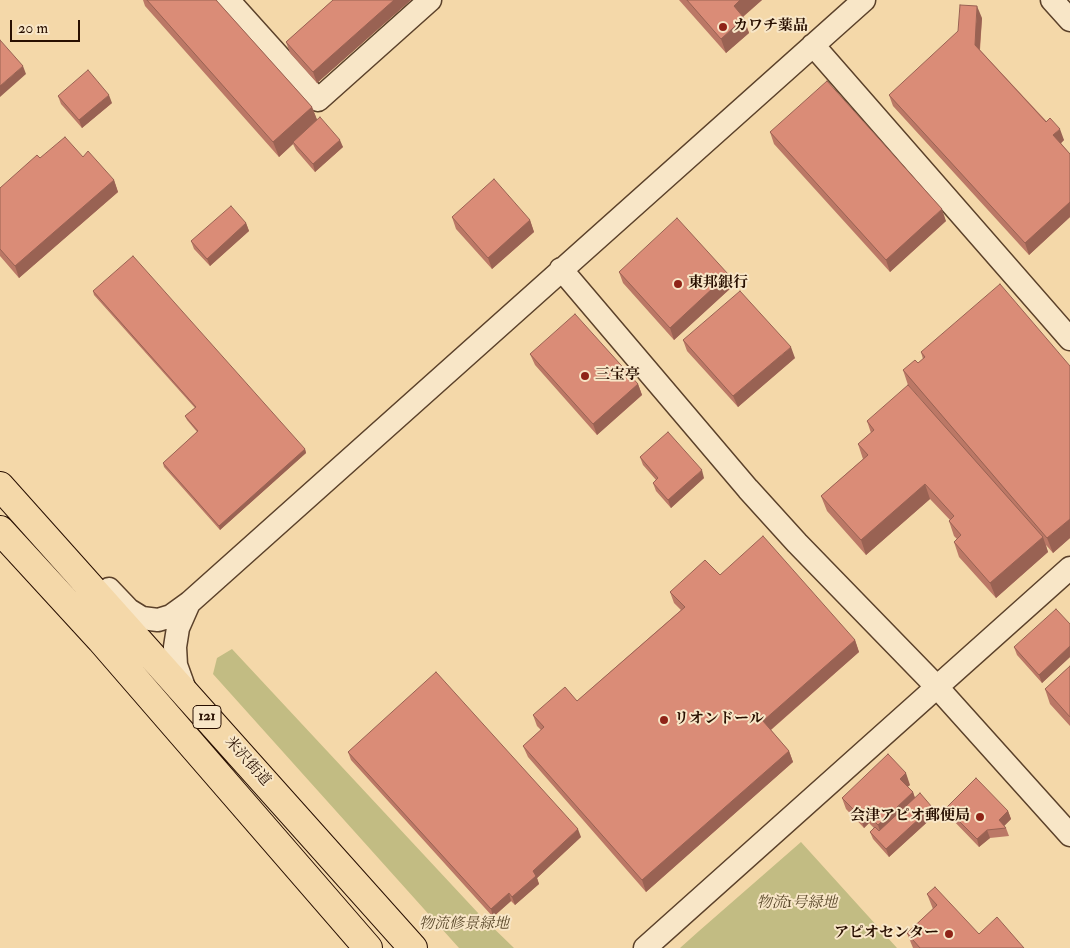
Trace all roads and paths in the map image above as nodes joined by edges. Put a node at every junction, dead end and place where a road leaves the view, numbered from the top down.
1 (228, 0) edge
2 (430, 0) edge
3 (864, 0) edge
4 (1052, 0) edge
5 (1070, 20) edge
6 (814, 45) junction
7 (561, 269) junction
8 (1070, 339) edge
9 (0, 486) edge
10 (33, 523) junction
11 (0, 530) edge
12 (1070, 568) edge
13 (189, 603) junction
14 (937, 687) junction
15 (192, 700) junction
16 (1070, 835) edge
17 (368, 948) edge
18 (413, 948) edge
19 (645, 948) edge

1 - 2 street
3 - 6 street
4 - 5 street
6 - 7 street
6 - 8 street
7 - 13 street
7 - 14 street
9 - 10 highway, 米沢街道 / 121
10 - 13 street
10 - 15 highway, 米沢街道 / 121
11 - 17 highway, 米沢街道 / 121
12 - 14 street
13 - 15 street
14 - 16 street
14 - 19 street
15 - 18 highway, 米沢街道 / 121

